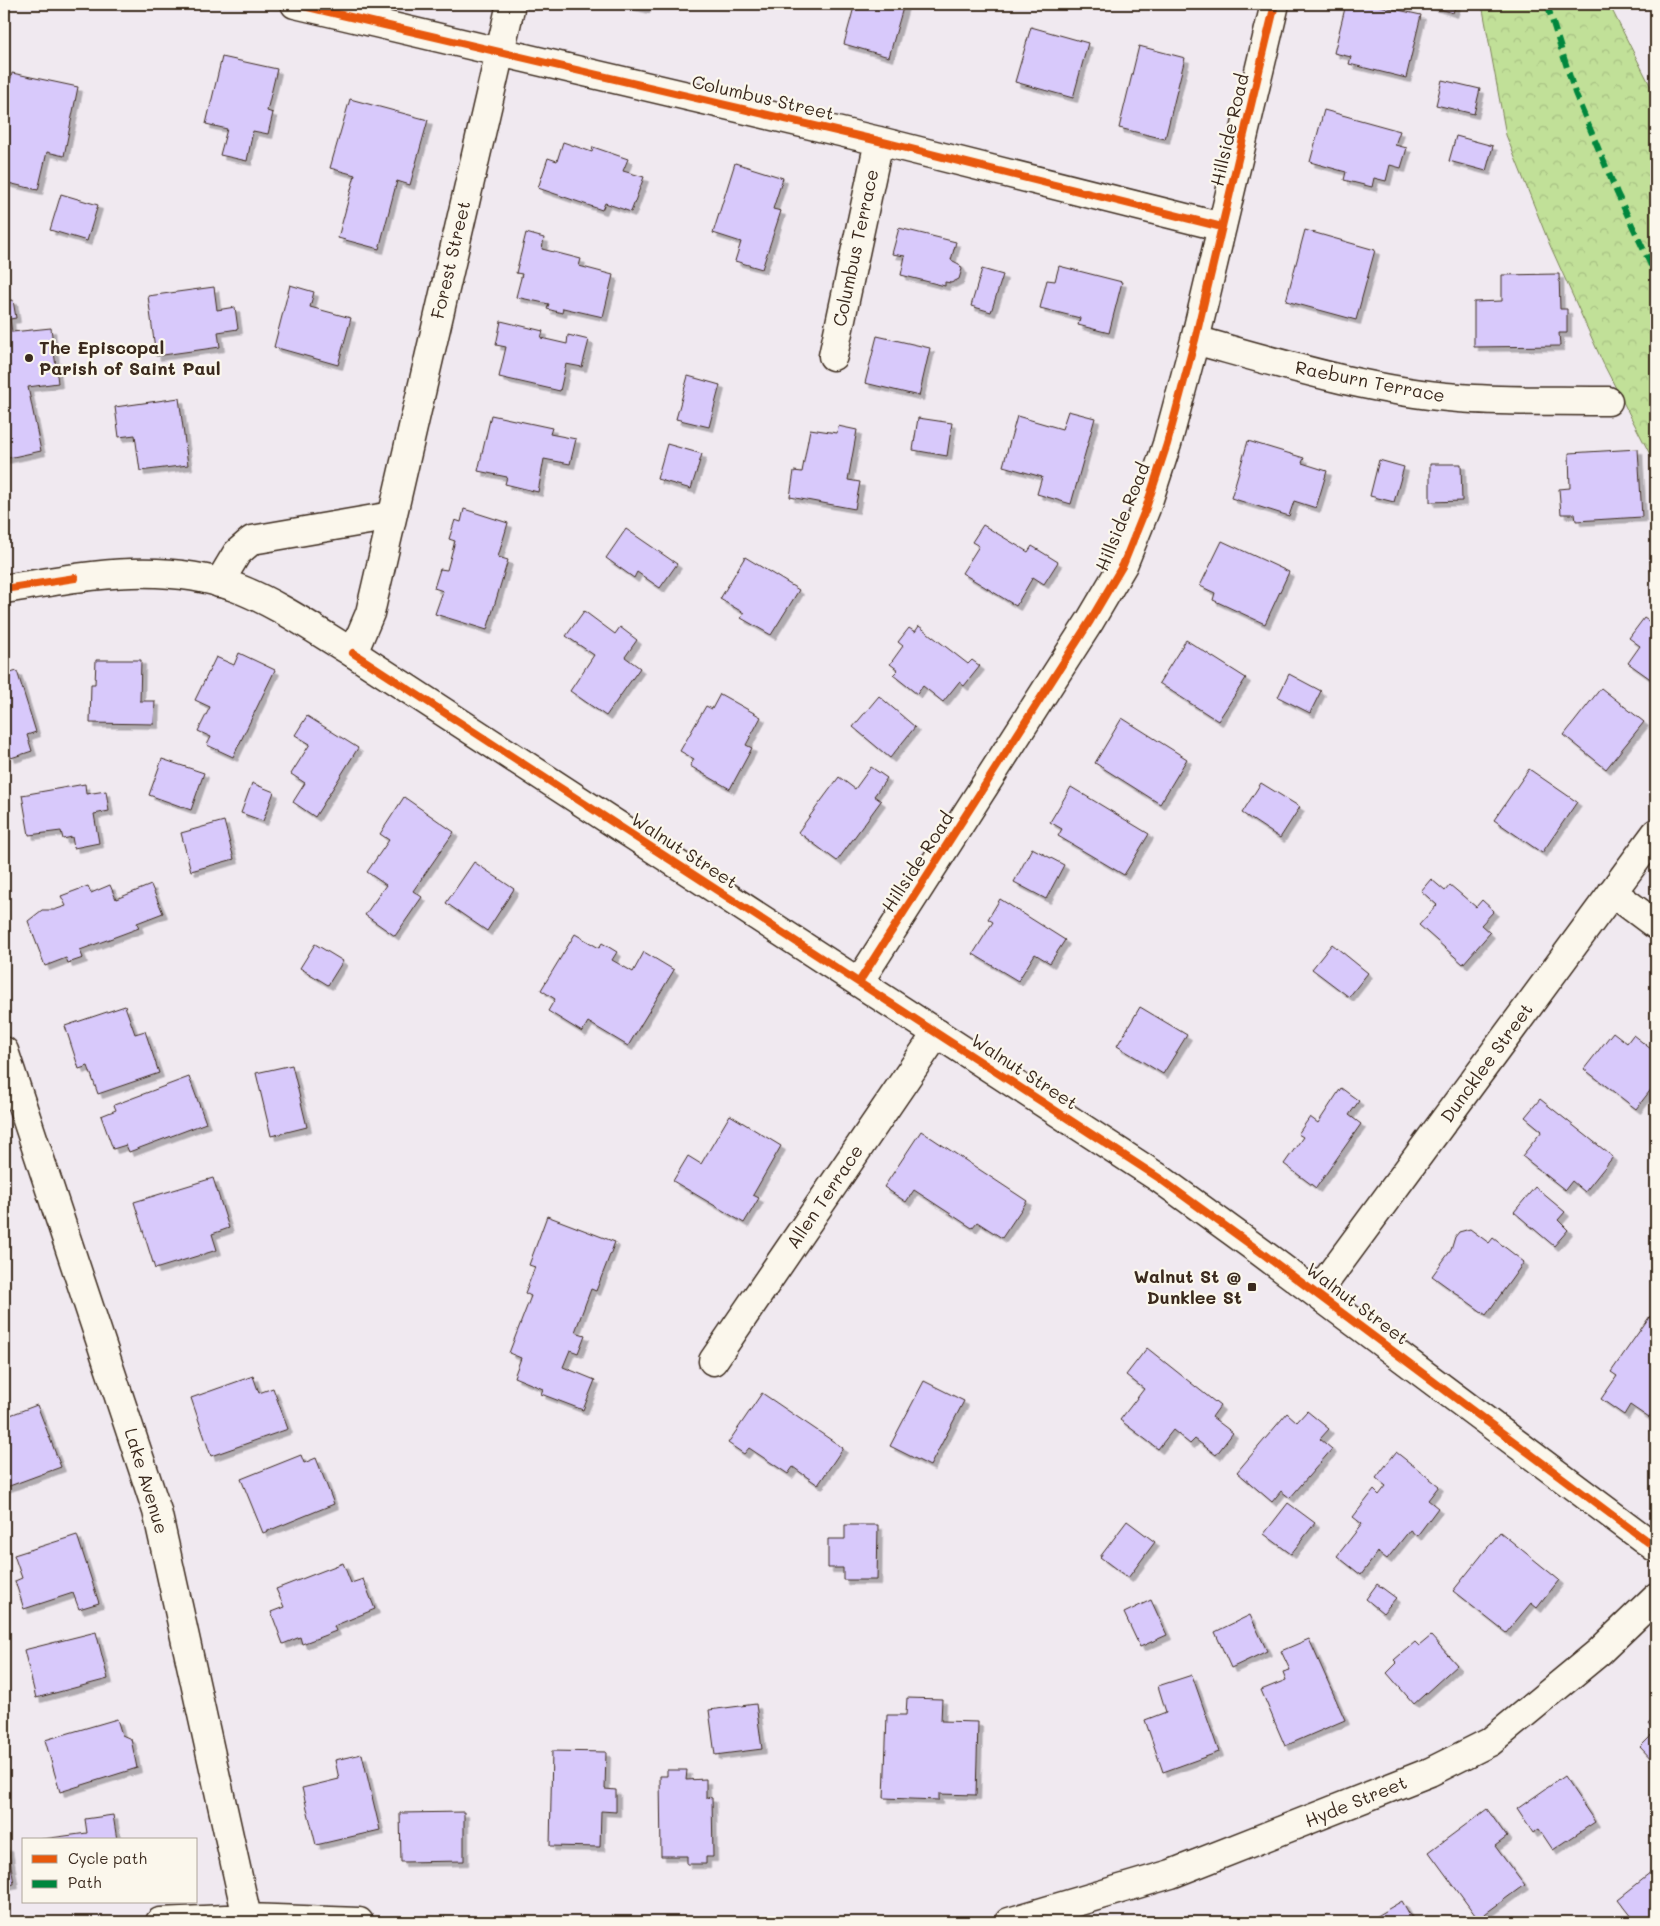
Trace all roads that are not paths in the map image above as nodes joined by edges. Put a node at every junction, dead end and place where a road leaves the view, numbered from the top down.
1 (295, 4) edge
2 (511, 4) edge
3 (1275, 4) edge
4 (499, 53) junction
5 (879, 141) junction
6 (1222, 227) junction
7 (1195, 340) junction
8 (832, 356) dead end
9 (1608, 400) dead end
10 (392, 516) junction
11 (219, 583) junction
12 (4, 589) edge
13 (353, 653) junction
14 (1656, 833) edge
15 (1612, 892) junction
16 (1656, 925) edge
17 (859, 982) junction
18 (937, 1033) junction
19 (5, 1057) edge
20 (1317, 1293) junction
21 (713, 1361) dead end
22 (1656, 1548) edge
23 (1656, 1597) edge
24 (247, 1920) edge
25 (160, 1922) edge
26 (359, 1922) edge
27 (1009, 1922) edge

1 - 4 street, Columbus Street
2 - 4 street, Forest Street
3 - 6 street, Hillside Road
4 - 5 street, Columbus Street
4 - 10 street, Forest Street
5 - 6 street, Columbus Street
5 - 8 street, Columbus Terrace
6 - 7 street, Hillside Road
7 - 9 street, Raeburn Terrace
7 - 17 street, Hillside Road
10 - 11 street
10 - 13 street, Forest Street
11 - 12 street, Walnut Street
11 - 13 street, Walnut Street
13 - 17 street, Walnut Street
14 - 15 street, Duncklee Street
15 - 16 street
15 - 20 street, Duncklee Street
17 - 18 street, Walnut Street
18 - 20 street, Walnut Street
18 - 21 street, Allen Terrace
19 - 24 street, Lake Avenue
20 - 22 street, Walnut Street
23 - 27 street, Hyde Street
24 - 25 street
24 - 26 street

